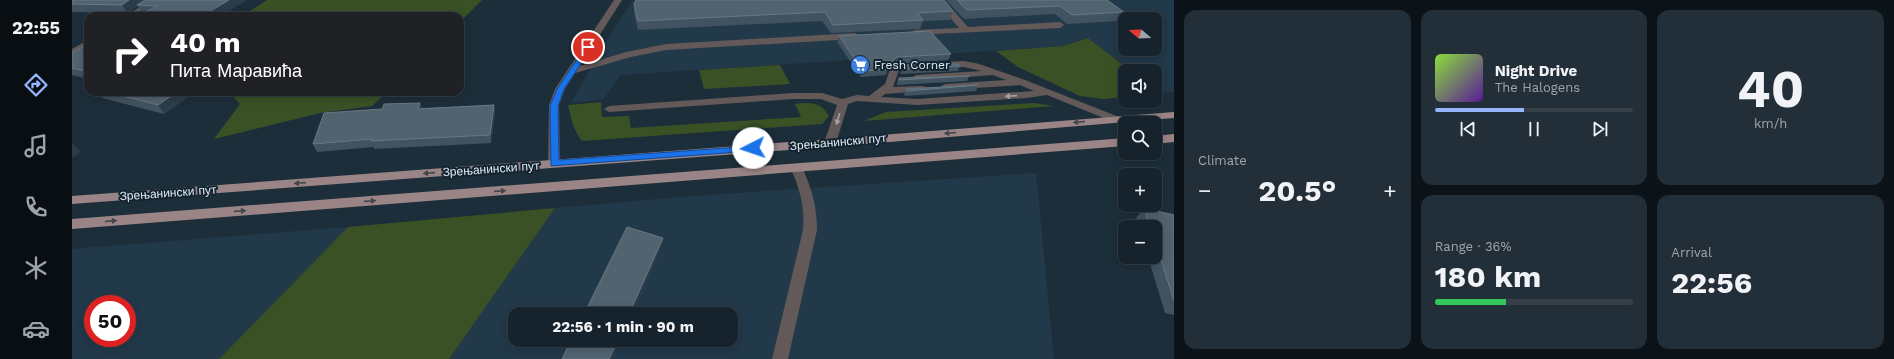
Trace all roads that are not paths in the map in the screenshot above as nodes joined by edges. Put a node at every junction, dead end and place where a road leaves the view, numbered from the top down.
1 (156, 0) edge
2 (618, 0) edge
3 (939, 0) edge
4 (136, 12) edge
5 (1060, 25) dead end
6 (966, 30) junction
7 (903, 33) edge
8 (864, 36) edge
9 (84, 46) edge
10 (72, 53) edge
11 (573, 71) junction
12 (995, 73) junction
13 (900, 79) junction
14 (1021, 82) junction
15 (884, 91) junction
16 (1048, 92) junction
17 (873, 98) junction
18 (843, 103) junction
19 (609, 109) dead end
20 (1174, 115) edge
21 (1115, 119) junction
22 (1174, 138) edge
23 (1162, 139) edge
24 (830, 142) junction
25 (1118, 143) edge
26 (554, 164) junction
27 (796, 168) junction
28 (72, 200) edge
29 (72, 224) edge
30 (780, 359) edge

1 - 4 lane
2 - 11 lane
3 - 6 lane
5 - 6 lane
6 - 7 lane
8 - 11 lane
9 - 10 lane
11 - 26 lane
12 - 13 lane
12 - 13 lane
12 - 14 lane
13 - 15 lane
14 - 15 lane
14 - 16 lane
15 - 17 lane
16 -> 17 lane
16 - 21 lane
17 - 18 lane
18 - 19 lane
18 -> 24 lane
20 - 21 main road, Зрењанински пут
21 -> 24 main road, Зрењанински пут
22 - 23 main road
24 - 26 main road, Зрењанински пут
25 - 27 main road, Зрењанински пут
26 -> 28 main road, Зрењанински пут
29 -> 27 main road, Зрењанински пут
27 - 30 lane

